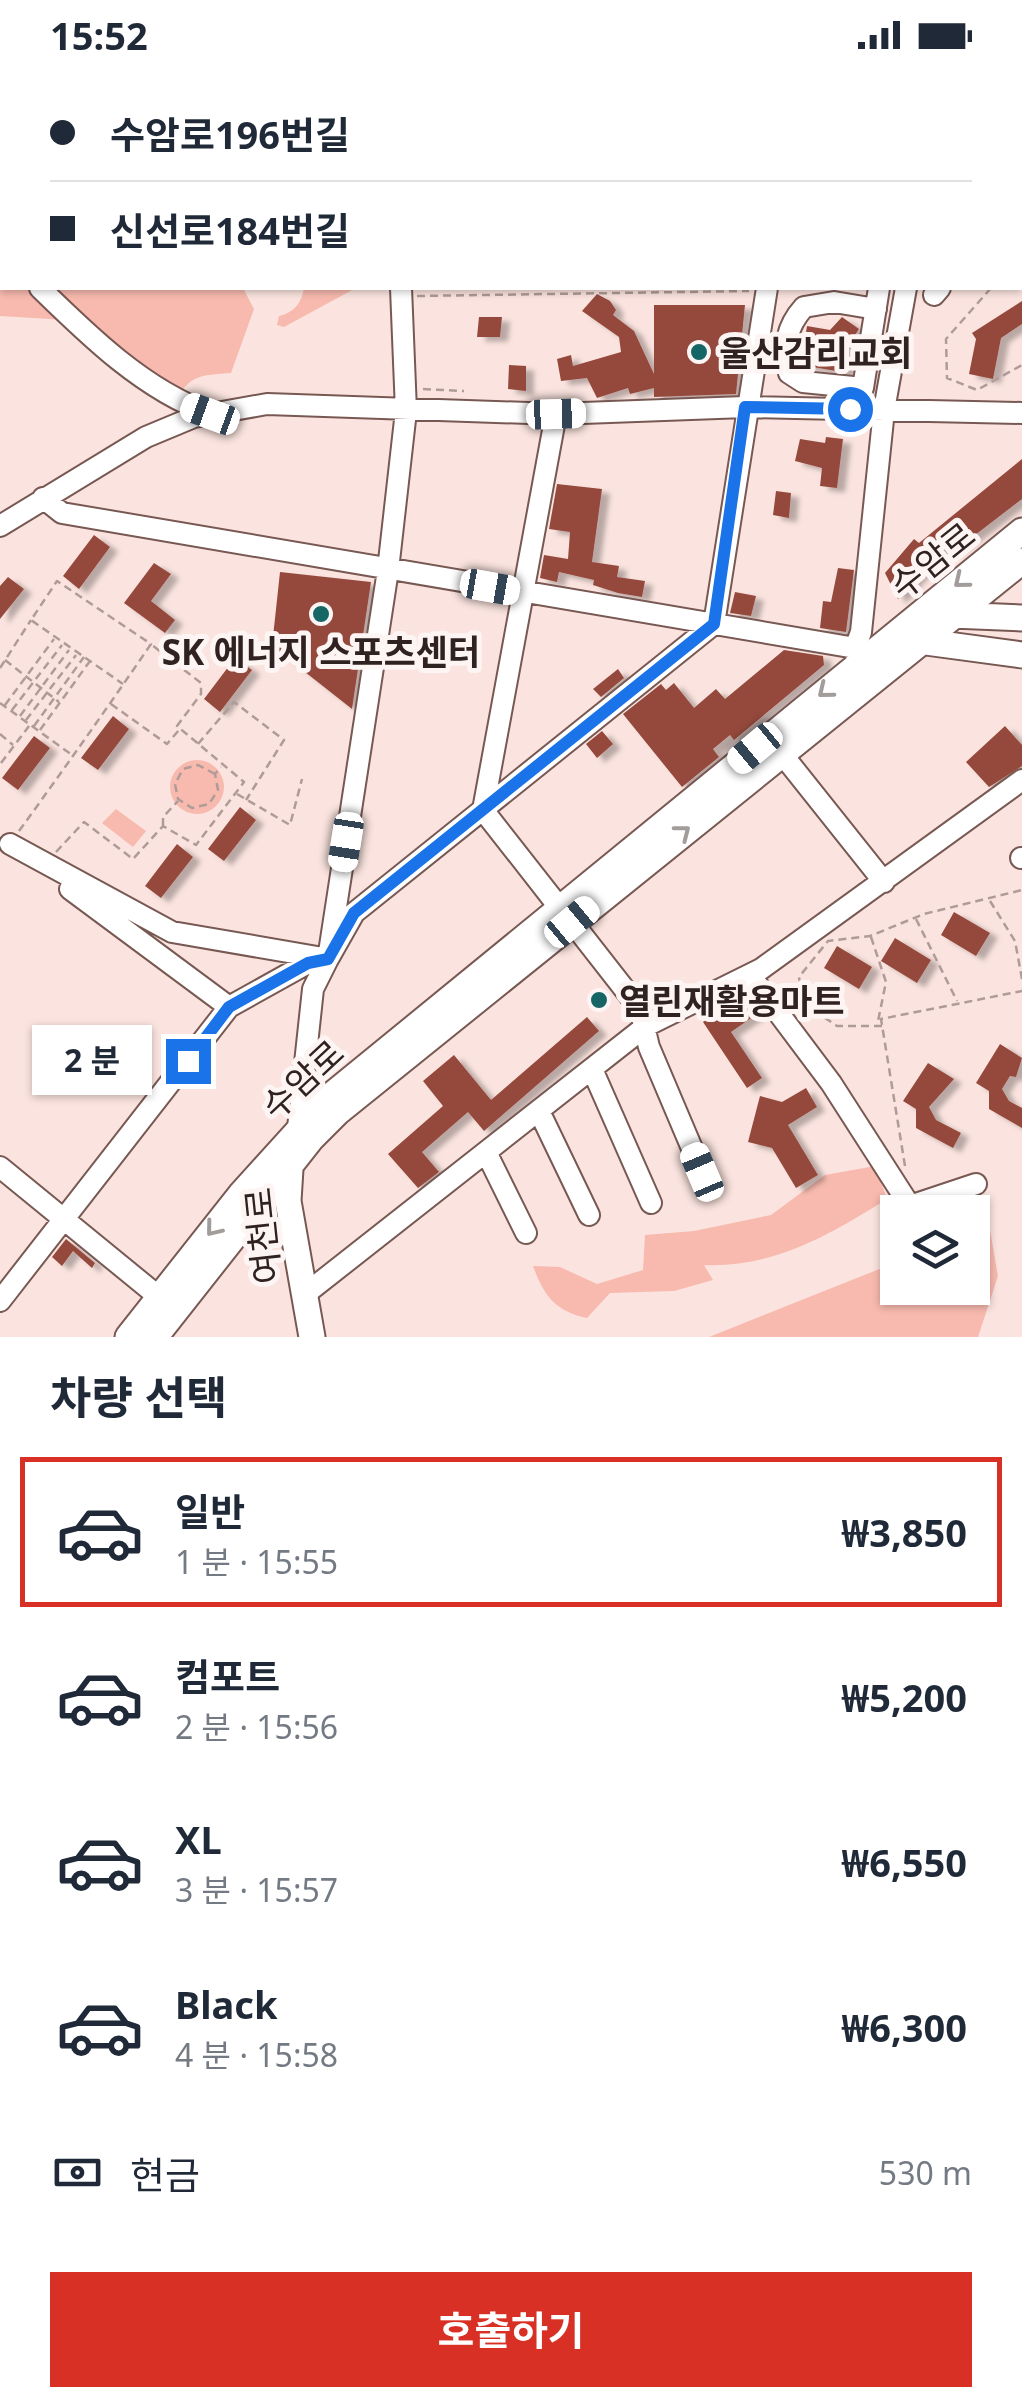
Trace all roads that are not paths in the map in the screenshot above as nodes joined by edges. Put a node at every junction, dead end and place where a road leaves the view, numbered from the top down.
1 (0, 95) edge
2 (0, 136) edge
3 (42, 290) edge
4 (766, 290) edge
5 (906, 290) edge
6 (409, 292) edge
7 (878, 298) edge
8 (170, 396) junction
9 (745, 407) junction
10 (884, 410) junction
11 (406, 411) junction
12 (1022, 413) edge
13 (210, 414) junction
14 (556, 414) junction
15 (166, 429) junction
16 (63, 485) junction
17 (43, 498) junction
18 (62, 513) junction
19 (0, 526) edge
20 (1022, 531) edge
21 (1022, 561) edge
22 (388, 570) junction
23 (524, 593) junction
24 (956, 614) junction
25 (1022, 618) edge
26 (714, 624) junction
27 (910, 636) junction
28 (863, 652) junction
29 (1022, 655) edge
30 (782, 754) junction
31 (1022, 780) edge
32 (483, 810) junction
33 (3, 846) edge
34 (884, 882) junction
35 (565, 914) junction
36 (328, 959) junction
37 (750, 975) junction
38 (229, 1007) junction
39 (646, 1026) junction
40 (592, 1069) junction
41 (539, 1111) junction
42 (298, 1128) junction
43 (486, 1152) junction
44 (0, 1167) edge
45 (290, 1167) junction
46 (702, 1172) dead end
47 (976, 1184) dead end
48 (652, 1203) dead end
49 (588, 1216) dead end
50 (66, 1217) junction
51 (526, 1234) dead end
52 (304, 1295) junction
53 (159, 1297) junction
54 (0, 1301) edge
55 (128, 1337) edge
56 (156, 1337) edge
57 (312, 1337) edge

1 - 2 street
3 - 8 street
4 - 9 street
5 - 10 street
6 - 11 street
7 - 7 street
8 - 13 street
8 - 15 street
9 - 10 street
9 - 14 street
9 - 26 street
10 - 12 street
10 - 28 street
11 - 13 street
11 - 14 street
11 - 22 street
13 - 15 street
14 - 23 street
15 - 16 street
16 - 17 street
16 - 18 street
17 - 18 street
17 - 19 street
18 - 22 street
20 -> 27 main road, 수암로
21 - 24 main road, 수암로
22 - 23 street
22 - 36 street
23 - 26 street
23 - 32 street
24 - 25 main road
24 - 27 main road
26 - 28 street
26 - 32 street
27 - 28 main road, 수암로
27 - 29 main road
27 - 30 main road, 수암로
28 -> 35 main road, 수암로
30 - 34 street
35 -> 30 main road, 수암로
31 - 34 street
32 - 35 street
32 - 36 street
33 - 36 street
33 - 38 street
34 - 37 street
35 - 39 street
35 - 42 main road, 수암로
35 - 45 main road, 수암로
36 - 38 street
36 - 42 street
37 - 39 street
37 - 47 street
38 - 50 street
39 - 40 street
39 - 46 street
40 - 41 street
40 - 48 street
41 - 43 street
41 - 49 street
42 - 45 main road, 여천로
42 -> 53 main road, 수암로
43 - 51 street
43 - 52 street
44 - 50 street
45 - 52 main road, 여천로
45 - 56 main road, 수암로
50 - 53 street
50 - 54 street
52 - 57 main road, 여천로
53 - 55 main road, 수암로

